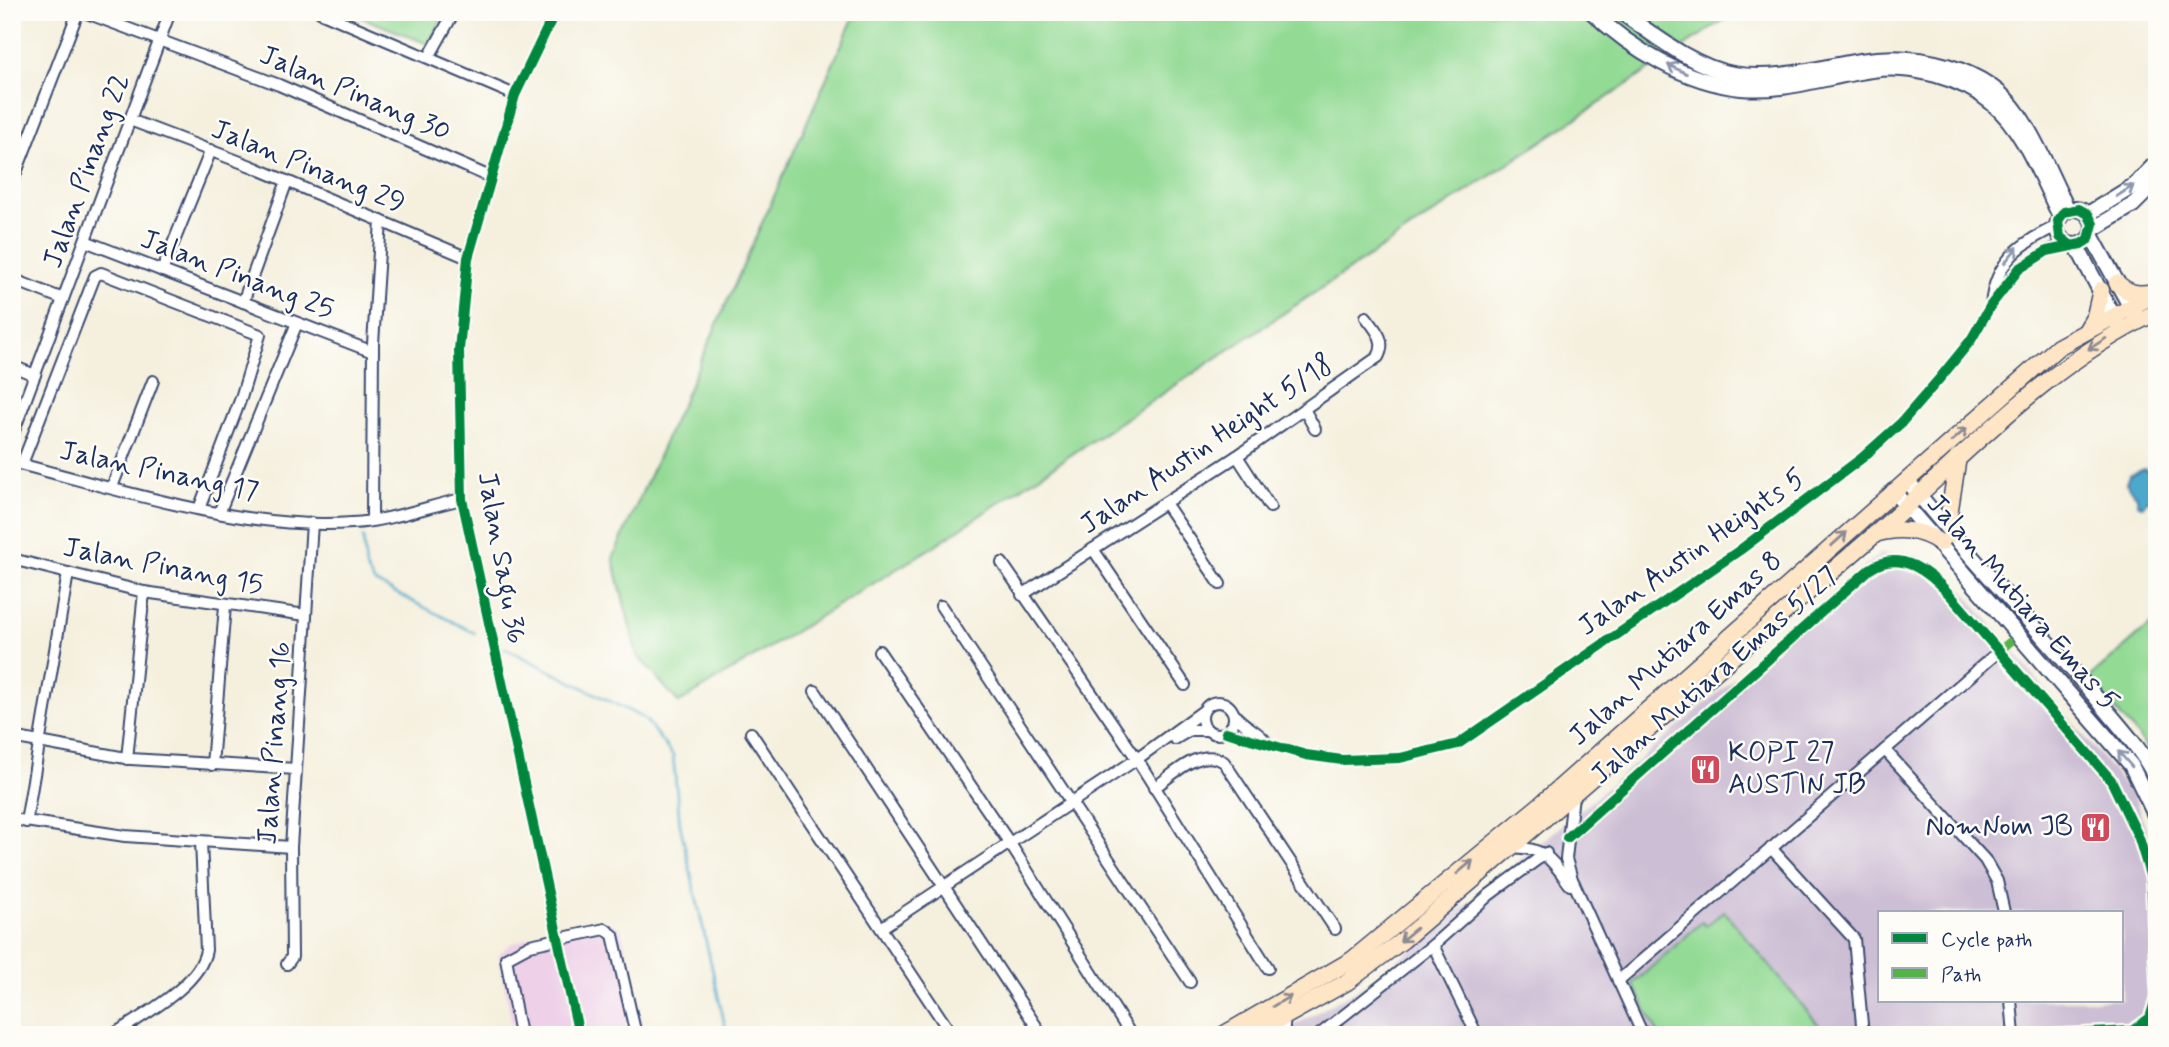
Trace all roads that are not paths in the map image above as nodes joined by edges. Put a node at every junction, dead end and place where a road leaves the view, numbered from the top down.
1 (78, 12) edge
2 (84, 12) edge
3 (170, 12) edge
4 (320, 12) edge
5 (454, 12) edge
6 (555, 12) edge
7 (1592, 12) edge
8 (1621, 12) edge
9 (160, 40) junction
10 (429, 57) junction
11 (515, 95) junction
12 (130, 120) junction
13 (211, 150) junction
14 (2157, 162) edge
15 (490, 177) junction
16 (287, 181) junction
17 (2157, 181) edge
18 (12, 183) edge
19 (2088, 215) junction
20 (2062, 217) junction
21 (382, 221) junction
22 (2092, 232) junction
23 (85, 241) junction
24 (2073, 245) junction
25 (468, 258) junction
26 (162, 271) junction
27 (12, 279) edge
28 (2118, 283) junction
29 (2101, 290) junction
30 (2157, 292) edge
31 (63, 299) junction
32 (243, 302) junction
33 (1991, 305) junction
34 (2157, 312) edge
35 (2135, 314) junction
36 (1366, 317) dead end
37 (297, 323) junction
38 (2117, 323) junction
39 (2084, 333) junction
40 (373, 352) junction
41 (12, 366) edge
42 (35, 375) junction
43 (153, 381) dead end
44 (1304, 409) junction
45 (1315, 429) dead end
46 (12, 436) edge
47 (1237, 456) junction
48 (1958, 457) junction
49 (17, 463) edge
50 (1907, 480) junction
51 (112, 487) junction
52 (1893, 491) junction
53 (1919, 495) junction
54 (462, 499) junction
55 (1164, 503) junction
56 (1905, 506) junction
57 (1270, 507) dead end
58 (199, 509) junction
59 (219, 513) junction
60 (372, 520) junction
61 (312, 523) junction
62 (1875, 534) junction
63 (1946, 539) junction
64 (1093, 549) junction
65 (12, 559) edge
66 (1002, 563) dead end
67 (68, 573) junction
68 (1220, 584) dead end
69 (144, 592) junction
70 (1022, 595) junction
71 (225, 606) junction
72 (941, 607) dead end
73 (306, 615) junction
74 (880, 650) dead end
75 (1998, 652) junction
76 (1185, 685) dead end
77 (815, 691) dead end
78 (1203, 711) junction
79 (1235, 715) junction
80 (1207, 730) junction
81 (751, 733) dead end
82 (1226, 733) junction
83 (12, 737) edge
84 (39, 742) junction
85 (1266, 742) junction
86 (1885, 750) junction
87 (1141, 757) junction
88 (127, 759) junction
89 (212, 765) junction
90 (296, 769) junction
91 (2157, 782) edge
92 (1154, 788) junction
93 (1573, 795) junction
94 (1071, 801) junction
95 (12, 819) edge
96 (2157, 819) edge
97 (26, 822) junction
98 (1567, 838) junction
99 (201, 842) junction
100 (1009, 842) junction
101 (290, 847) junction
102 (1510, 847) junction
103 (1771, 848) junction
104 (1546, 853) junction
105 (944, 888) junction
106 (1578, 896) junction
107 (2004, 911) edge
108 (881, 928) junction
109 (1335, 929) dead end
110 (558, 940) junction
111 (1433, 945) junction
112 (287, 964) dead end
113 (1268, 968) dead end
114 (1618, 981) junction
115 (1190, 982) dead end
116 (2011, 1002) edge
117 (1285, 1017) junction
118 (121, 1033) edge
119 (520, 1035) edge
120 (579, 1035) edge
121 (636, 1035) edge
122 (952, 1035) edge
123 (1042, 1035) edge
124 (1131, 1035) edge
125 (1223, 1035) edge
126 (1252, 1035) edge
127 (1283, 1035) edge
128 (1319, 1035) edge
129 (1476, 1035) edge
130 (1643, 1035) edge
131 (1863, 1035) edge
132 (2014, 1035) edge
133 (2049, 1035) edge

1 - 18 street
2 - 9 street, Jalan Pinang 30
3 - 9 street, Jalan Pinang 22
4 - 10 street
5 - 10 street
6 - 11 street, Jalan Sagu 36
20 -> 7 street
8 - 20 street
9 - 12 street, Jalan Pinang 22
9 - 15 street, Jalan Pinang 30
10 - 11 street
11 - 15 street, Jalan Sagu 36
12 - 13 street, Jalan Pinang 29
12 - 23 street, Jalan Pinang 22
13 - 16 street, Jalan Pinang 29
13 - 26 street
19 -> 14 street
15 - 25 street, Jalan Sagu 36
16 - 21 street, Jalan Pinang 29
16 - 32 street
17 - 22 street
19 - 20 street
19 - 22 street
20 - 24 street
33 -> 20 street, Jalan Austin Heights 5
21 - 25 street, Jalan Pinang 29
21 - 40 street
22 - 24 street
22 - 28 street
23 - 26 street, Jalan Pinang 25
23 - 31 street, Jalan Pinang 22
24 - 29 street
24 - 33 street, Jalan Austin Heights 5
25 - 54 street, Jalan Sagu 36
26 - 32 street, Jalan Pinang 25
27 - 31 street
28 - 30 main road
28 - 35 street
29 - 38 street
29 - 39 main road
30 - 35 main road, Jalan Mutiara Emas 8
31 - 42 street, Jalan Pinang 22
32 - 37 street, Jalan Pinang 25
33 - 85 street, Jalan Austin Heights 5
34 - 35 main road, Jalan Mutiara Emas 8
35 - 38 main road, Jalan Mutiara Emas 8
36 - 44 street, Jalan Austin Height 5/18
37 - 40 street, Jalan Pinang 25
37 - 59 street
38 - 39 main road, Jalan Mutiara Emas 8
38 -> 48 main road, Jalan Mutiara Emas 8
50 -> 39 main road, Jalan Mutiara Emas 8
40 - 60 street
41 - 42 street
42 - 46 street, Jalan Pinang 22
43 - 51 street
44 - 45 street
44 - 47 street, Jalan Austin Height 5/18
47 - 55 street, Jalan Austin Height 5/18
47 - 57 street
48 - 53 main road, Jalan Mutiara Emas 8
48 - 63 main road
49 - 51 street, Jalan Pinang 17
49 - 58 street
50 - 52 main road, Jalan Mutiara Emas 8
50 - 53 street, Jalan Mutiara Emas 5
51 - 58 street, Jalan Pinang 17
52 - 56 street, Jalan Mutiara Emas 5
125 -> 52 main road, Jalan Mutiara Emas 8
53 - 56 main road, Jalan Mutiara Emas 8
53 - 63 street, Jalan Mutiara Emas 5
54 - 60 street, Jalan Pinang 17
54 - 110 street, Jalan Sagu 36
55 - 64 street, Jalan Austin Height 5/18
55 - 68 street
56 - 62 main road, Jalan Mutiara Emas 8
56 - 63 street, Jalan Mutiara Emas 5
58 - 59 street, Jalan Pinang 17
59 - 61 street, Jalan Pinang 17
60 - 61 street, Jalan Pinang 17
61 - 73 street, Jalan Pinang 16
62 - 63 main road
62 - 93 main road, Jalan Mutiara Emas 8
63 - 91 street, Jalan Mutiara Emas 5
96 -> 63 street, Jalan Mutiara Emas 5
64 - 70 street, Jalan Austin Height 5/18
64 - 76 street
65 - 67 street, Jalan Pinang 15
66 - 70 street
67 - 69 street, Jalan Pinang 15
67 - 84 street
69 - 71 street, Jalan Pinang 15
69 - 88 street
70 - 87 street
71 - 73 street, Jalan Pinang 15
71 - 89 street
72 - 94 street
73 - 90 street, Jalan Pinang 16
74 - 100 street
75 - 86 street
75 - 98 street, Jalan Mutiara Emas 5/27
75 - 133 street
77 - 105 street
78 - 79 street
78 - 80 street
78 - 87 street
79 - 82 street
79 - 85 street
80 - 82 street
80 - 87 street
81 - 108 street
82 - 85 street, Jalan Austin Heights 5
83 - 84 street
84 - 88 street
84 - 97 street
86 - 103 street
86 - 107 street
87 - 92 street
87 - 94 street
88 - 89 street
89 - 90 street
90 - 101 street, Jalan Pinang 16
92 - 109 street
92 - 113 street
93 - 98 street
93 - 102 main road, Jalan Mutiara Emas 8
94 - 100 street
94 - 115 street
95 - 97 street
97 - 99 street
98 - 106 street
99 - 101 street
99 - 118 street
100 - 105 street
100 - 124 street
101 - 112 street, Jalan Pinang 16
102 - 104 street
102 -> 117 main road, Jalan Mutiara Emas 8
103 - 114 street
103 - 131 street
104 - 106 street
104 - 111 street
105 - 108 street
105 - 123 street
106 - 114 street
108 - 122 street
110 - 119 street
110 - 120 street, Jalan Sagu 36
110 - 121 street
111 - 128 street
111 - 129 street
114 - 130 street
116 - 132 street
117 - 126 main road, Jalan Mutiara Emas 8
117 - 127 street

